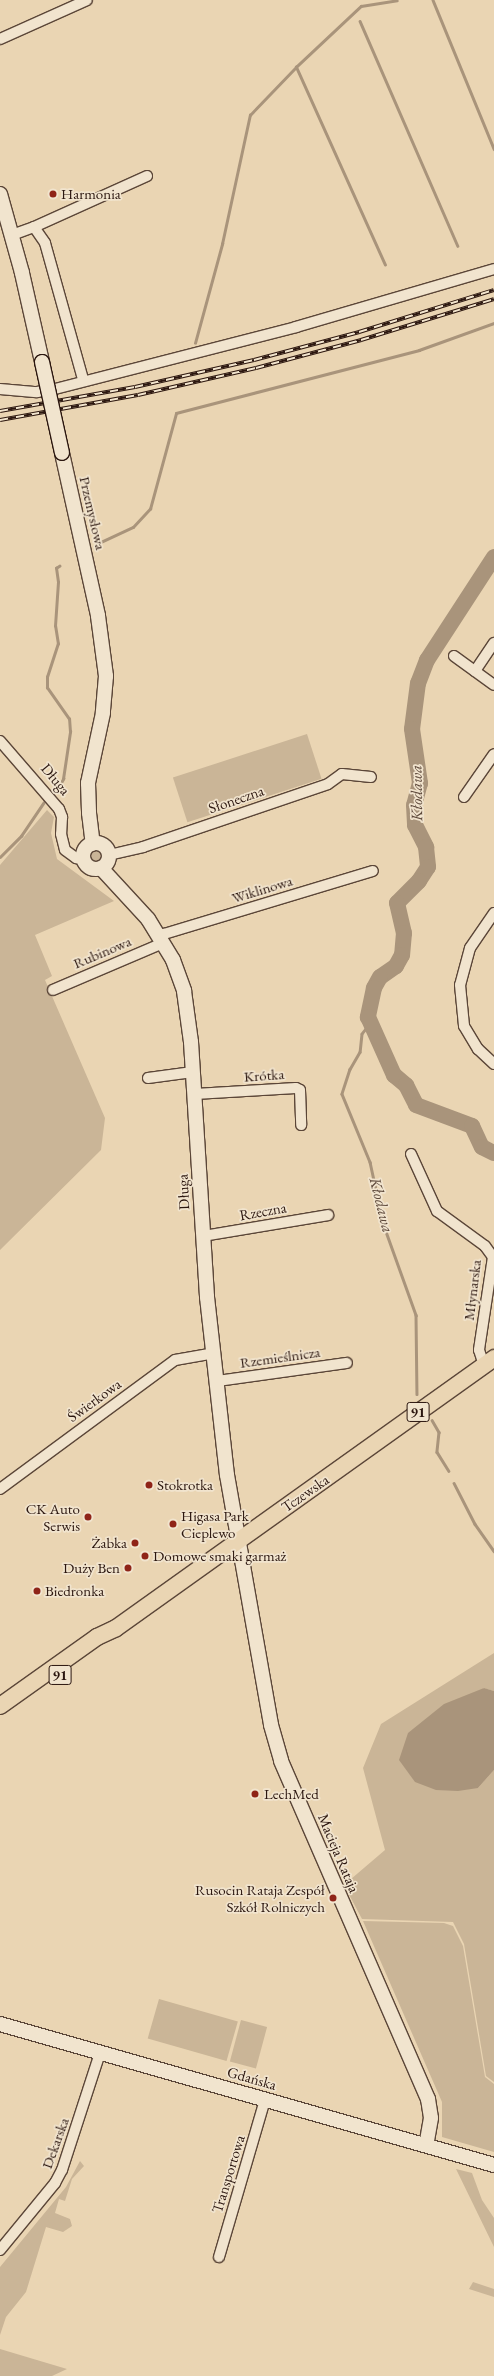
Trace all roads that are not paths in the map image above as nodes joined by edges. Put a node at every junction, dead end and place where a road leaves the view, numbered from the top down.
1 (88, 0) edge
2 (0, 39) edge
3 (147, 176) dead end
4 (0, 194) edge
5 (34, 227) junction
6 (12, 235) junction
7 (494, 269) edge
8 (83, 379) junction
9 (0, 389) edge
10 (494, 643) edge
11 (454, 656) dead end
12 (475, 671) junction
13 (494, 685) edge
14 (0, 741) edge
15 (494, 754) edge
16 (371, 777) dead end
17 (464, 797) dead end
18 (94, 844) junction
19 (109, 855) junction
20 (84, 859) junction
21 (101, 868) junction
22 (373, 871) dead end
23 (494, 913) edge
24 (161, 940) junction
25 (53, 990) dead end
26 (494, 1064) edge
27 (193, 1072) junction
28 (148, 1078) dead end
29 (195, 1094) junction
30 (301, 1125) dead end
31 (411, 1154) dead end
32 (328, 1215) dead end
33 (203, 1236) junction
34 (213, 1353) junction
35 (490, 1361) edge
36 (347, 1363) dead end
37 (217, 1381) junction
38 (0, 1489) edge
39 (237, 1540) junction
40 (116, 1628) junction
41 (0, 1706) edge
42 (0, 1718) edge
43 (0, 2024) edge
44 (100, 2053) junction
45 (265, 2100) junction
46 (426, 2145) junction
47 (494, 2165) edge
48 (0, 2250) edge
49 (219, 2257) dead end

1 - 2 street
3 - 5 street
4 - 6 street, Przemysłowa
5 - 6 street
5 - 8 street
6 - 18 street, Przemysłowa, bridge
7 - 8 street
8 - 9 street
10 - 12 street
11 - 12 street
12 - 13 street
14 - 20 street, Długa
15 - 17 street
16 - 19 street, Słoneczna
18 - 19 street
18 - 20 street
19 - 21 street
20 - 21 street, Długa
21 - 24 street, Długa
22 - 24 street, Wiklinowa
23 - 26 street
24 - 25 street, Rubinowa
24 - 27 street, Długa
27 - 28 street
27 - 29 street, Długa
29 - 30 street, Krótka
29 - 33 street, Długa
31 - 35 street, Młynarska
32 - 33 street, Rzeczna
33 - 34 street, Długa
34 - 37 street, Długa
34 - 38 street, Świerkowa
35 - 39 main road, Tczewska / 91
36 - 37 street, Rzemieślnicza
37 - 39 street, Długa
39 - 40 main road, Tczewska / 91
39 - 46 street, Macieja Rataja
40 - 41 main road, Tczewska / 91
40 - 42 main road, Tczewska / 91
43 - 44 street, Gdańska
44 - 45 street, Gdańska
44 - 48 street, Dekarska
45 - 46 street, Gdańska
45 - 49 street, Transportowa
46 - 47 street, Gdańska

